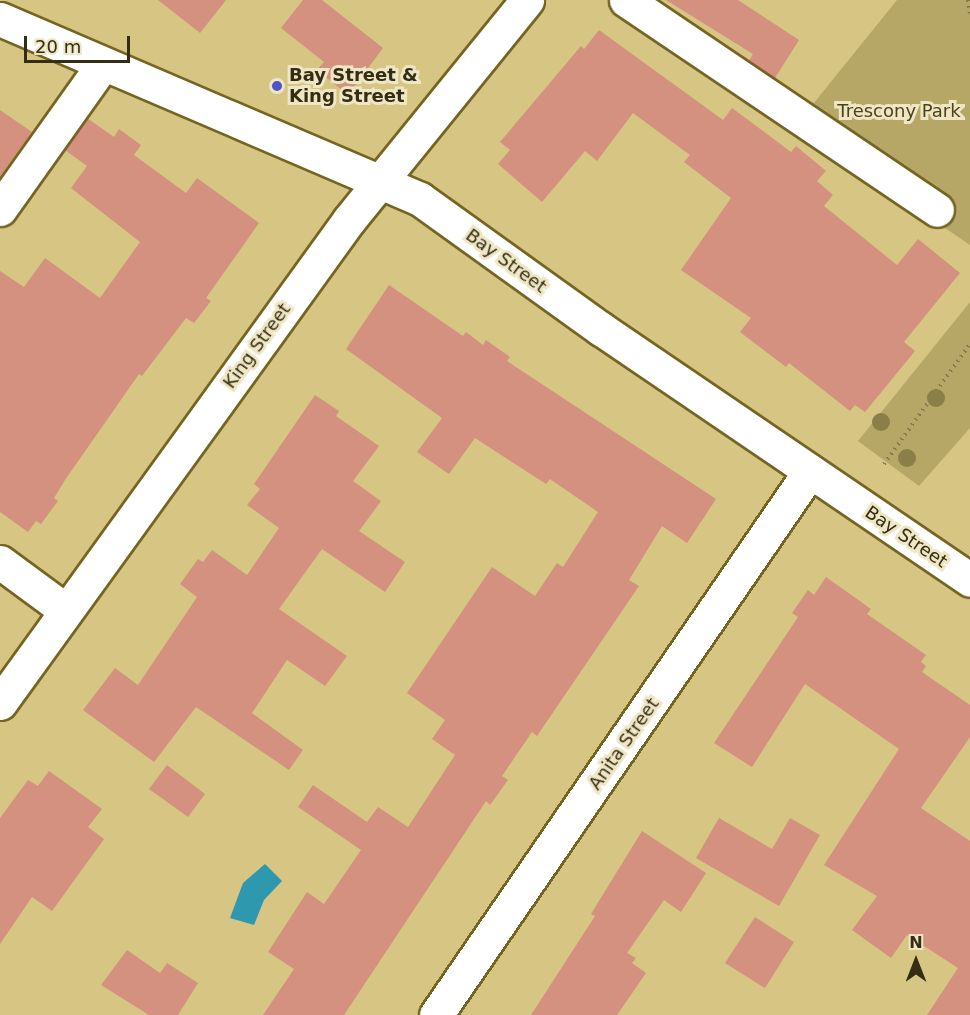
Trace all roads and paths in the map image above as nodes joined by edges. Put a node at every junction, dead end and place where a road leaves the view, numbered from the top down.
1 (527, 0) edge
2 (626, 0) edge
3 (968, 0) edge
4 (970, 15) edge
5 (0, 19) edge
6 (103, 64) junction
7 (381, 181) junction
8 (0, 209) edge
9 (937, 210) dead end
10 (970, 344) edge
11 (884, 464) dead end
12 (810, 471) junction
13 (0, 562) edge
14 (970, 580) edge
15 (65, 610) junction
16 (0, 703) edge
17 (436, 1015) edge

1 - 7 street, King Street
2 - 9 street
3 - 4 path
5 - 6 street, Bay Street
6 - 7 street, Bay Street
6 - 8 street
7 - 12 street, Bay Street
7 - 15 street, King Street
10 - 11 path
12 - 14 street, Bay Street
12 - 17 street, Anita Street
13 - 15 street
15 - 16 street, King Street

